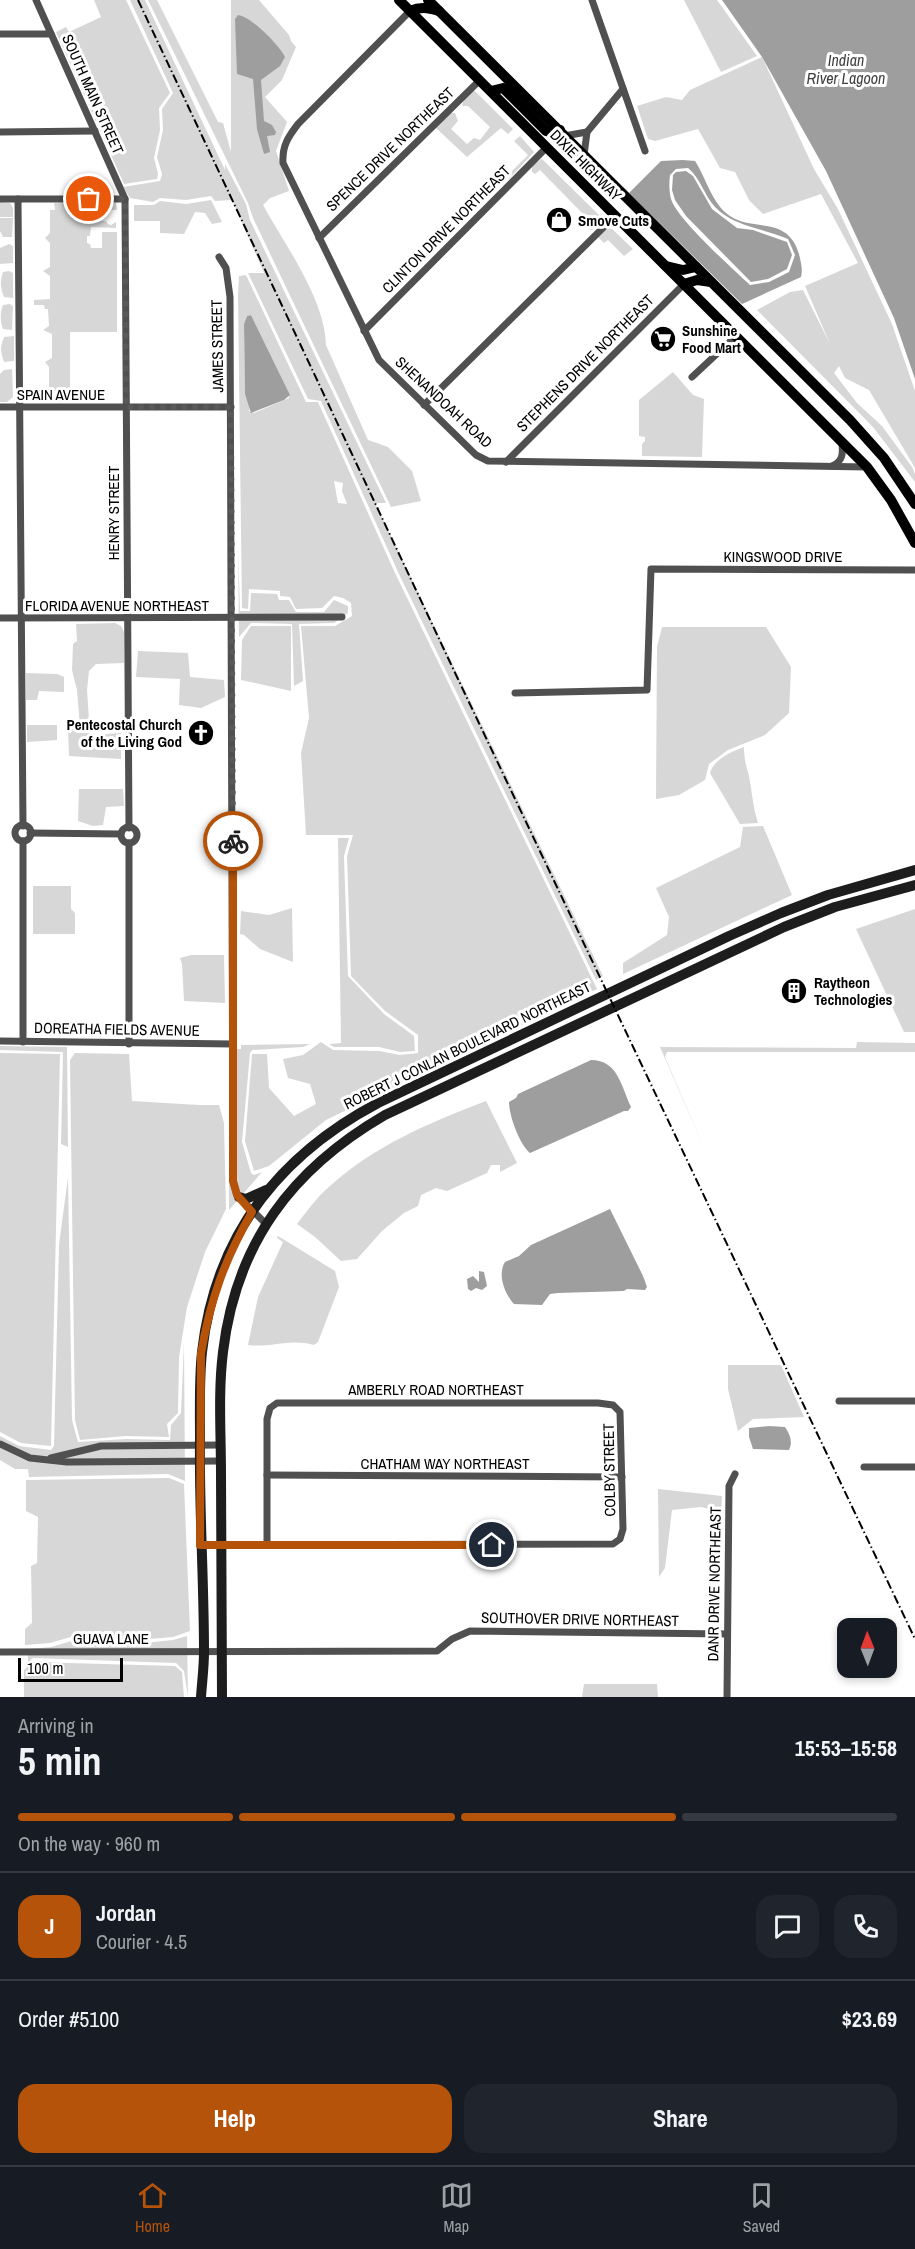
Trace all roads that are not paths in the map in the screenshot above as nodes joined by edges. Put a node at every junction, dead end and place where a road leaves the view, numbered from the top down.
1 (36, 0) edge
2 (399, 0) edge
3 (428, 0) edge
4 (592, 0) edge
5 (410, 11) junction
6 (440, 11) junction
7 (0, 34) edge
8 (51, 34) junction
9 (480, 80) junction
10 (623, 89) junction
11 (491, 91) junction
12 (0, 132) edge
13 (95, 132) junction
14 (587, 132) junction
15 (562, 133) junction
16 (573, 144) junction
17 (547, 147) junction
18 (645, 151) dead end
19 (584, 155) junction
20 (18, 199) junction
21 (125, 199) junction
22 (0, 200) edge
23 (615, 216) junction
24 (319, 238) junction
25 (219, 257) dead end
26 (665, 266) junction
27 (696, 267) junction
28 (712, 282) junction
29 (684, 284) junction
30 (364, 331) junction
31 (736, 336) junction
32 (692, 377) dead end
33 (424, 405) junction
34 (0, 407) edge
35 (19, 407) junction
36 (126, 407) junction
37 (231, 407) junction
38 (841, 441) junction
39 (506, 462) junction
40 (831, 467) junction
41 (867, 467) junction
42 (915, 504) edge
43 (915, 543) edge
44 (915, 570) edge
45 (342, 617) dead end
46 (0, 618) edge
47 (21, 618) junction
48 (232, 618) junction
49 (127, 619) junction
50 (515, 693) dead end
51 (23, 826) junction
52 (129, 828) junction
53 (30, 833) junction
54 (121, 834) junction
55 (23, 841) junction
56 (129, 843) junction
57 (915, 870) edge
58 (915, 885) edge
59 (0, 1041) edge
60 (23, 1042) junction
61 (129, 1044) junction
62 (233, 1044) junction
63 (269, 1189) junction
64 (239, 1197) junction
65 (252, 1212) junction
66 (266, 1224) junction
67 (838, 1401) dead end
68 (915, 1401) edge
69 (608, 1404) joint
70 (0, 1444) edge
71 (121, 1445) junction
72 (200, 1446) junction
73 (221, 1446) junction
74 (46, 1459) junction
75 (122, 1461) junction
76 (200, 1461) junction
77 (221, 1461) junction
78 (864, 1467) dead end
79 (915, 1467) edge
80 (735, 1473) dead end
81 (267, 1475) junction
82 (622, 1477) junction
83 (200, 1545) junction
84 (221, 1545) junction
85 (267, 1545) junction
86 (726, 1634) junction
87 (222, 1650) junction
88 (0, 1652) edge
89 (204, 1652) junction
90 (201, 1697) edge
91 (222, 1697) edge
92 (727, 1697) edge

1 - 8 street, SOUTH MAIN STREET
2 - 5 main road, DIXIE HIGHWAY
3 - 6 main road, DIXIE HIGHWAY
4 - 10 street
5 - 6 main road
5 - 9 main road, DIXIE HIGHWAY
5 - 24 street, SHENANDOAH ROAD
6 - 15 main road, DIXIE HIGHWAY
7 - 8 street
8 - 13 street, SOUTH MAIN STREET
9 - 11 main road, DIXIE HIGHWAY
9 - 24 street, SPENCE DRIVE NORTHEAST
10 - 14 street
10 - 18 street
11 - 15 main road
11 - 17 main road, DIXIE HIGHWAY
12 - 13 street
13 - 21 street, SOUTH MAIN STREET
14 - 15 street
14 - 19 street
15 - 16 main road, DIXIE HIGHWAY
16 - 17 main road
16 - 19 main road, DIXIE HIGHWAY
17 - 23 main road, DIXIE HIGHWAY
17 - 30 street, CLINTON DRIVE NORTHEAST
19 - 27 main road, DIXIE HIGHWAY
20 - 21 street
20 - 22 street
20 - 35 street
21 - 36 street, HENRY STREET
23 - 26 main road, DIXIE HIGHWAY
23 - 33 street
24 - 30 street, SHENANDOAH ROAD
25 - 37 street, JAMES STREET
26 - 27 main road
26 - 29 main road, DIXIE HIGHWAY
27 - 28 main road, DIXIE HIGHWAY
28 - 29 main road
28 - 42 main road, DIXIE HIGHWAY
29 - 31 main road, DIXIE HIGHWAY
29 - 39 street, STEPHENS DRIVE NORTHEAST
30 - 33 street, SHENANDOAH ROAD
31 - 32 street
31 - 38 main road, DIXIE HIGHWAY
33 - 39 street, SHENANDOAH ROAD
34 - 35 street, SPAIN AVENUE
35 - 36 street, SPAIN AVENUE
35 - 47 street
36 - 37 street, SPAIN AVENUE
36 - 49 street, HENRY STREET
37 - 48 street, JAMES STREET
38 - 40 street
38 - 41 main road, DIXIE HIGHWAY
39 - 40 street, SHENANDOAH ROAD
40 - 41 street, SHENANDOAH ROAD
41 - 43 main road, DIXIE HIGHWAY
44 - 50 street, KINGSWOOD DRIVE
45 - 48 street, FLORIDA AVENUE NORTHEAST
46 - 47 street, FLORIDA AVENUE NORTHEAST
47 - 49 street, FLORIDA AVENUE NORTHEAST
47 - 51 street
48 - 49 street, FLORIDA AVENUE NORTHEAST
48 - 62 street, JAMES STREET
49 - 52 street, HENRY STREET
51 - 53 street
51 - 55 street
52 - 54 street
52 - 56 street
53 - 54 street
53 - 55 street
54 - 56 street
55 - 60 street
56 - 61 street
57 - 63 main road, ROBERT J CONLAN BOULEVARD NORTHEAST
58 - 66 main road, ROBERT J CONLAN BOULEVARD NORTHEAST
59 - 60 street, DOREATHA FIELDS AVENUE
60 - 61 street, DOREATHA FIELDS AVENUE
61 - 62 street, DOREATHA FIELDS AVENUE
62 - 64 street, JAMES STREET
63 - 64 main road
63 - 65 main road, ROBERT J CONLAN BOULEVARD NORTHEAST
64 - 65 street
65 - 66 street
65 - 72 main road, ROBERT J CONLAN BOULEVARD NORTHEAST
66 - 73 main road, ROBERT J CONLAN BOULEVARD NORTHEAST
67 - 68 street
69 - 81 street, AMBERLY ROAD NORTHEAST
69 - 82 street, COLBY STREET
70 - 74 street
71 - 72 street
71 - 74 street
71 - 75 street
72 - 73 street
72 - 76 main road, ROBERT J CONLAN BOULEVARD NORTHEAST
73 - 77 main road, ROBERT J CONLAN BOULEVARD NORTHEAST
74 - 75 street
75 - 76 street
76 - 77 street
76 - 83 main road, ROBERT J CONLAN BOULEVARD NORTHEAST
77 - 84 main road, ROBERT J CONLAN BOULEVARD NORTHEAST
78 - 79 street
80 - 86 street, DANR DRIVE NORTHEAST
81 - 82 street, CHATHAM WAY NORTHEAST
81 - 85 street
82 - 85 street, COLBY STREET
83 - 84 street
83 - 89 main road, ROBERT J CONLAN BOULEVARD NORTHEAST
84 - 85 street
84 - 87 main road, ROBERT J CONLAN BOULEVARD NORTHEAST
86 - 87 street, SOUTHOVER DRIVE NORTHEAST
86 - 92 street, DANR DRIVE NORTHEAST
87 - 89 street, GUAVA LANE
87 - 91 main road, ROBERT J CONLAN BOULEVARD NORTHEAST
88 - 89 street, GUAVA LANE
89 - 90 main road, ROBERT J CONLAN BOULEVARD NORTHEAST

